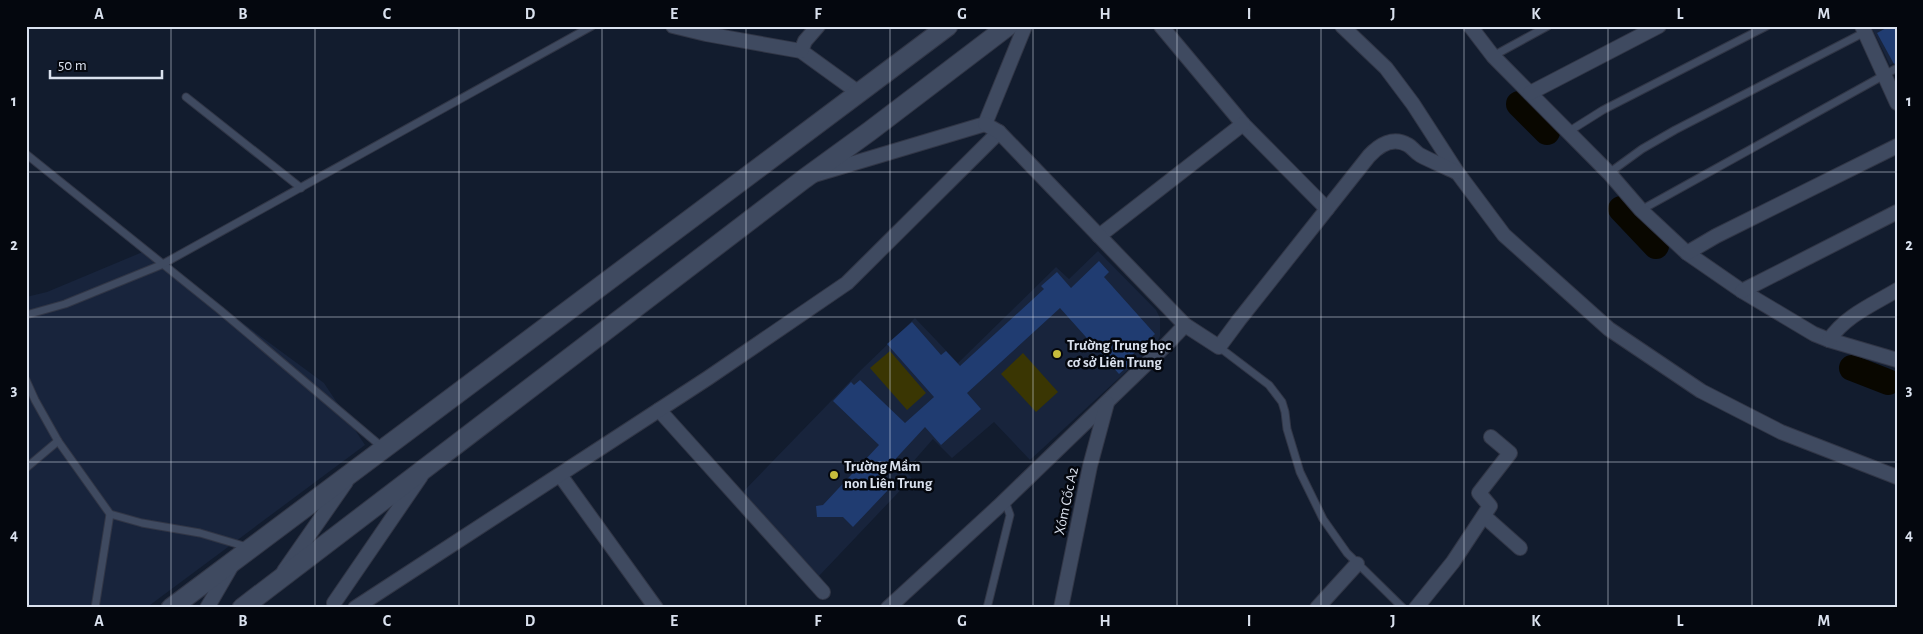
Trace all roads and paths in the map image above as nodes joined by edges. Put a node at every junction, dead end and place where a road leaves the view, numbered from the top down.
1 (592, 26) edge
2 (673, 26) edge
3 (818, 26) edge
4 (948, 26) edge
5 (1008, 26) edge
6 (1025, 26) edge
7 (1161, 26) edge
8 (1342, 26) edge
9 (1470, 26) edge
10 (1548, 26) edge
11 (1659, 26) edge
12 (1767, 26) edge
13 (1863, 29) edge
14 (802, 51) junction
15 (1494, 56) junction
16 (1897, 68) edge
17 (1884, 75) junction
18 (858, 93) junction
19 (1530, 93) junction
20 (186, 97) dead end
21 (1897, 103) edge
22 (985, 124) junction
23 (1243, 124) junction
24 (999, 132) junction
25 (1568, 132) junction
26 (1897, 146) edge
27 (26, 154) edge
28 (1456, 172) junction
29 (1609, 174) junction
30 (804, 178) junction
31 (301, 188) junction
32 (1327, 209) junction
33 (1641, 210) junction
34 (1897, 212) edge
35 (1099, 236) junction
36 (1687, 253) junction
37 (161, 265) junction
38 (1897, 290) edge
39 (1742, 292) junction
40 (26, 315) edge
41 (1185, 325) junction
42 (1829, 340) junction
43 (1220, 348) junction
44 (1897, 360) edge
45 (28, 382) edge
46 (1107, 402) junction
47 (659, 410) junction
48 (1491, 437) dead end
49 (58, 441) junction
50 (384, 449) junction
51 (427, 467) junction
52 (26, 468) edge
53 (352, 473) junction
54 (560, 476) junction
55 (1897, 477) edge
56 (1005, 501) junction
57 (110, 514) junction
58 (1484, 516) junction
59 (252, 548) junction
60 (1520, 548) dead end
61 (234, 561) junction
62 (1358, 564) junction
63 (278, 581) junction
64 (823, 592) dead end
65 (331, 606) edge
66 (95, 608) edge
67 (171, 608) edge
68 (207, 608) edge
69 (242, 608) edge
70 (355, 608) edge
71 (656, 608) edge
72 (888, 608) edge
73 (987, 608) edge
74 (1061, 608) edge
75 (1317, 608) edge
76 (1404, 608) edge
77 (1416, 608) edge

1 - 31 lane
2 - 14 street
3 - 14 street
4 - 18 street
5 - 30 street
6 - 22 street
7 - 23 street
8 - 28 street
9 - 15 street
10 - 15 lane
11 - 19 street
12 - 25 lane
13 - 17 street
13 - 29 lane
14 - 18 street
15 - 19 street
16 - 17 lane
17 - 21 street
17 - 33 lane
18 - 50 street
19 - 25 street
20 - 31 lane
22 - 24 street
22 - 30 street
23 - 32 street
23 - 35 street
24 - 35 street
24 - 47 street
25 - 29 street
26 - 36 street
27 - 37 lane
28 - 32 street
28 - 55 street
29 - 33 street
30 - 51 street
31 - 37 lane
32 - 43 street
33 - 36 street
34 - 39 street
35 - 41 street
36 - 39 street
37 - 40 lane
37 - 50 lane
38 - 42 street
39 - 42 street
41 - 43 street
41 - 46 street
42 - 44 street
43 - 62 lane
45 - 49 lane
46 - 56 street
46 - 74 street, Xóm Cốc A2
47 - 54 street
47 - 64 street
48 - 58 street
49 - 52 lane
49 - 57 lane
50 - 53 street
51 - 63 street
51 - 65 street
53 - 59 street
53 - 63 street
54 - 70 street
54 - 71 street
56 - 72 street
56 - 73 lane
57 - 59 lane
57 - 66 lane
58 - 60 street
58 - 77 street
59 - 61 street
61 - 67 street
61 - 68 street
62 - 75 street
62 - 76 lane
63 - 69 street

